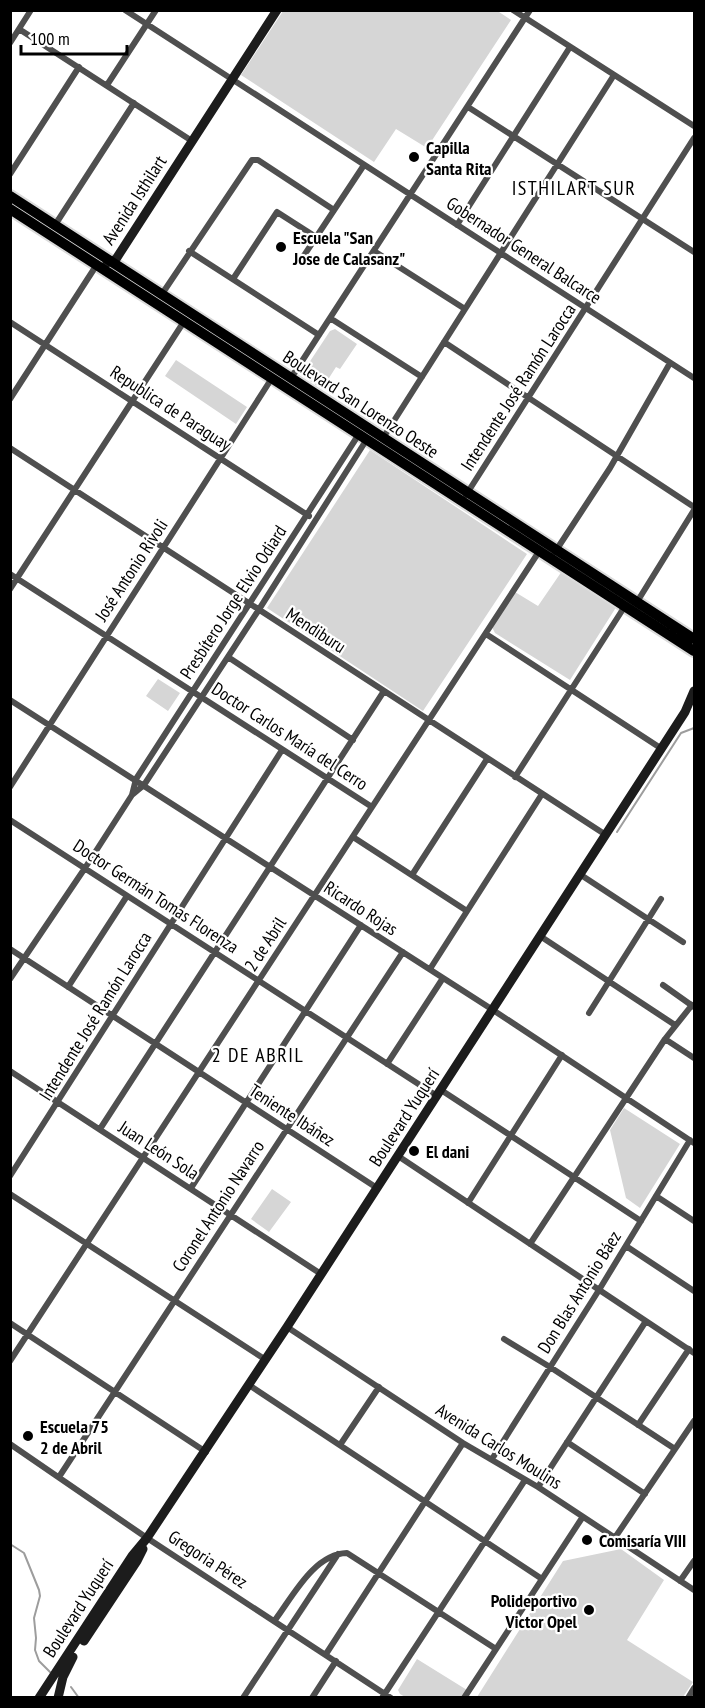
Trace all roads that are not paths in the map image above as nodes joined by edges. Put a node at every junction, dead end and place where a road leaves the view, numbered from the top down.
1 (31, 10) edge
2 (125, 10) edge
3 (156, 10) edge
4 (278, 10) edge
5 (513, 10) edge
6 (530, 10) edge
7 (525, 18) junction
8 (147, 25) junction
9 (19, 29) junction
10 (11, 40) edge
11 (570, 47) junction
12 (79, 67) junction
13 (614, 75) junction
14 (232, 79) junction
15 (107, 85) junction
16 (134, 103) junction
17 (468, 107) junction
18 (694, 126) edge
19 (514, 135) junction
20 (694, 138) edge
21 (192, 141) junction
22 (558, 164) junction
23 (364, 165) junction
24 (10, 174) edge
25 (410, 194) junction
26 (11, 202) edge
27 (334, 210) junction
28 (643, 218) junction
29 (55, 225) junction
30 (457, 225) junction
31 (316, 237) junction
32 (189, 251) junction
33 (374, 251) junction
34 (694, 252) edge
35 (502, 253) junction
36 (111, 261) junction
37 (301, 261) dead end
38 (99, 266) junction
39 (233, 279) junction
40 (162, 294) junction
41 (586, 308) junction
42 (465, 309) junction
43 (187, 316) junction
44 (330, 318) junction
45 (10, 322) edge
46 (319, 335) junction
47 (444, 342) junction
48 (46, 345) junction
49 (670, 363) junction
50 (274, 374) junction
51 (422, 377) junction
52 (694, 378) edge
53 (288, 382) junction
54 (530, 398) junction
55 (10, 399) edge
56 (132, 401) junction
57 (366, 432) junction
58 (383, 438) junction
59 (10, 448) edge
60 (617, 455) junction
61 (221, 458) junction
62 (74, 489) junction
63 (465, 497) junction
64 (694, 508) edge
65 (307, 515) junction
66 (315, 520) junction
67 (542, 547) junction
68 (163, 548) junction
69 (554, 554) junction
70 (10, 574) edge
71 (17, 579) junction
72 (10, 588) edge
73 (637, 602) junction
74 (249, 604) junction
75 (625, 605) junction
76 (258, 610) junction
77 (486, 634) junction
78 (106, 636) junction
79 (694, 639) edge
80 (694, 651) edge
81 (228, 657) junction
82 (571, 690) junction
83 (694, 690) edge
84 (193, 691) junction
85 (384, 691) junction
86 (201, 696) junction
87 (10, 700) edge
88 (690, 710) edge
89 (429, 720) junction
90 (50, 725) junction
91 (353, 740) junction
92 (662, 749) junction
93 (282, 750) junction
94 (487, 759) junction
95 (515, 777) junction
96 (327, 778) junction
97 (136, 780) junction
98 (144, 785) junction
99 (10, 787) edge
100 (542, 794) junction
101 (132, 795) junction
102 (372, 807) junction
103 (10, 820) edge
104 (606, 835) junction
105 (353, 837) junction
106 (227, 839) junction
107 (270, 867) junction
108 (85, 868) junction
109 (412, 875) junction
110 (581, 875) junction
111 (127, 896) junction
112 (315, 896) junction
113 (662, 899) dead end
114 (467, 911) junction
115 (648, 919) junction
116 (171, 924) junction
117 (361, 926) junction
118 (540, 936) junction
119 (683, 942) dead end
120 (10, 949) edge
121 (215, 952) junction
122 (403, 952) junction
123 (25, 958) junction
124 (429, 969) junction
125 (443, 978) junction
126 (10, 979) edge
127 (259, 981) junction
128 (608, 981) junction
129 (663, 985) dead end
130 (68, 987) junction
131 (693, 1006) edge
132 (493, 1010) junction
133 (306, 1011) junction
134 (589, 1013) dead end
135 (113, 1016) junction
136 (675, 1025) junction
137 (347, 1038) junction
138 (664, 1039) junction
139 (156, 1044) junction
140 (562, 1055) junction
141 (694, 1058) edge
142 (387, 1064) junction
143 (10, 1071) edge
144 (199, 1072) junction
145 (439, 1093) junction
146 (625, 1098) junction
147 (58, 1102) junction
148 (246, 1103) junction
149 (100, 1129) junction
150 (287, 1130) junction
151 (511, 1135) junction
152 (692, 1142) edge
153 (398, 1156) junction
154 (144, 1158) junction
155 (10, 1176) edge
156 (574, 1177) junction
157 (191, 1188) junction
158 (377, 1188) junction
159 (10, 1194) edge
160 (656, 1196) junction
161 (468, 1203) junction
162 (231, 1215) junction
163 (640, 1221) junction
164 (694, 1221) edge
165 (87, 1244) junction
166 (530, 1244) junction
167 (626, 1246) junction
168 (321, 1274) junction
169 (599, 1290) junction
170 (694, 1291) edge
171 (174, 1301) junction
172 (646, 1321) junction
173 (10, 1323) edge
174 (287, 1327) junction
175 (28, 1335) junction
176 (504, 1339) dead end
177 (692, 1351) edge
178 (266, 1360) junction
179 (10, 1361) edge
180 (550, 1367) junction
181 (249, 1385) junction
182 (379, 1387) junction
183 (114, 1392) junction
184 (596, 1398) junction
185 (694, 1421) edge
186 (638, 1425) junction
187 (463, 1443) junction
188 (567, 1443) junction
189 (10, 1444) edge
190 (340, 1446) junction
191 (675, 1449) junction
192 (206, 1452) junction
193 (492, 1459) junction
194 (59, 1477) junction
195 (525, 1480) junction
196 (538, 1487) junction
197 (645, 1494) junction
198 (424, 1501) junction
199 (582, 1518) junction
200 (147, 1538) junction
201 (614, 1539) junction
202 (485, 1542) junction
203 (338, 1553) junction
204 (694, 1561) edge
205 (379, 1573) junction
206 (542, 1579) junction
207 (680, 1581) junction
208 (694, 1590) edge
209 (439, 1612) junction
210 (275, 1620) junction
211 (288, 1629) junction
212 (496, 1649) junction
213 (326, 1654) junction
214 (336, 1661) junction
215 (694, 1688) edge
216 (386, 1696) edge
217 (39, 1698) edge
218 (58, 1698) edge
219 (243, 1698) edge
220 (312, 1698) edge
221 (464, 1698) edge
222 (688, 1698) edge

1 - 9 street
2 - 8 street, Gobernador General Balcarce
3 - 8 street
4 - 14 main road, Avenida Isthilart
5 - 7 street
6 - 7 street
7 - 11 street
7 - 17 street
8 - 14 street, Gobernador General Balcarce
8 - 15 street
9 - 10 street
9 - 12 street
11 - 13 street
11 - 19 street
12 - 15 street
12 - 24 street
13 - 18 street
13 - 22 street
14 - 21 main road, Avenida Isthilart
14 - 23 street, Gobernador General Balcarce
15 - 16 street
16 - 21 street
16 - 29 street
17 - 19 street
17 - 25 street
19 - 22 street
19 - 30 street
20 - 28 street, Intendente José Ramón Larocca
21 - 36 main road, Avenida Isthilart
22 - 28 street
22 - 35 street
23 - 25 street, Gobernador General Balcarce
23 - 27 street
25 - 30 street, Gobernador General Balcarce
25 - 33 street
26 - 29 main road, Boulevard San Lorenzo Oeste
26 - 38 main road, Boulevard San Lorenzo Oeste
27 - 31 street
27 - 32 street
28 - 34 street
28 - 41 street, Intendente José Ramón Larocca
29 - 36 main road, Boulevard San Lorenzo Oeste
30 - 35 street, Gobernador General Balcarce
31 - 37 street
31 - 39 street
32 - 39 street
32 - 40 street
33 - 42 street
33 - 44 street
35 - 41 street, Gobernador General Balcarce
35 - 42 street
36 - 38 main road, Avenida Isthilart
36 - 40 main road, Boulevard San Lorenzo Oeste
38 - 43 main road, Boulevard San Lorenzo Oeste
38 - 48 street, Avenida Isthilart
39 - 46 street
40 - 43 main road, Boulevard San Lorenzo Oeste
41 - 49 street, Gobernador General Balcarce
41 - 54 street, Intendente José Ramón Larocca
42 - 47 street
43 - 50 main road, Boulevard San Lorenzo Oeste
43 - 56 street
44 - 46 street
44 - 51 street
45 - 48 street, Republica de Paraguay
46 - 53 street
47 - 51 street
47 - 54 street
48 - 55 street, Avenida Isthilart
48 - 56 street, Republica de Paraguay
49 - 52 street, Gobernador General Balcarce
49 - 60 street
50 - 53 main road, Boulevard San Lorenzo Oeste
50 - 61 street, José Antonio Rívoli
51 - 58 street
53 - 57 main road, Boulevard San Lorenzo Oeste
54 - 60 street
54 - 63 street, Intendente José Ramón Larocca
56 - 61 street, Republica de Paraguay
56 - 62 street
57 - 58 main road, Boulevard San Lorenzo Oeste
57 - 63 main road, Boulevard San Lorenzo Oeste
57 - 65 street, Presbítero Jorge Elvio Odiard
57 - 66 street, Presbítero Jorge Elvio Odiard
58 - 63 main road, Boulevard San Lorenzo Oeste
59 - 62 street, Mendiburu
60 - 64 street
60 - 69 street
61 - 65 street, Republica de Paraguay
61 - 68 street, José Antonio Rívoli
62 - 68 street, Mendiburu
62 - 71 street
63 - 67 main road, Boulevard San Lorenzo Oeste
64 - 73 street
65 - 66 street, Republica de Paraguay
65 - 74 street, Presbítero Jorge Elvio Odiard
66 - 76 street, Presbítero Jorge Elvio Odiard
67 - 69 main road, Boulevard San Lorenzo Oeste
67 - 77 street, 2 de Abril
68 - 74 street, Mendiburu
68 - 78 street, José Antonio Rívoli
69 - 73 main road, Boulevard San Lorenzo Oeste
69 - 75 main road, Boulevard San Lorenzo Oeste
70 - 71 street, Doctor Carlos María del Cerro
71 - 72 street
71 - 78 street, Doctor Carlos María del Cerro
73 - 79 main road, Boulevard San Lorenzo Oeste
74 - 76 street, Mendiburu
74 - 84 street, Presbítero Jorge Elvio Odiard
75 - 80 main road, Boulevard San Lorenzo Oeste
75 - 82 street
76 - 81 street, Presbítero Jorge Elvio Odiard
76 - 85 street, Mendiburu
77 - 82 street
77 - 89 street, 2 de Abril
78 - 84 street, Doctor Carlos María del Cerro
78 - 90 street, José Antonio Rívoli
81 - 86 street, Presbítero Jorge Elvio Odiard
81 - 91 street
82 - 92 street
82 - 95 street
83 - 88 main road, Boulevard Yuquerí
84 - 86 street, Doctor Carlos María del Cerro
84 - 97 street, Presbítero Jorge Elvio Odiard
85 - 89 street, Mendiburu
85 - 91 street
86 - 93 street, Doctor Carlos María del Cerro
86 - 98 street, Presbítero Jorge Elvio Odiard
87 - 90 street, Ricardo Rojas
88 - 92 main road, Boulevard Yuquerí
89 - 94 street, Mendiburu
89 - 102 street, 2 de Abril
90 - 97 street, Ricardo Rojas
90 - 99 street, José Antonio Rívoli
91 - 96 street
92 - 104 main road, Boulevard Yuquerí
93 - 96 street, Doctor Carlos María del Cerro
93 - 106 street, Intendente José Ramón Larocca
94 - 95 street, Mendiburu
94 - 109 street
95 - 100 street, Mendiburu
96 - 102 street, Doctor Carlos María del Cerro
96 - 107 street
97 - 98 street, Ricardo Rojas
97 - 101 street, Presbítero Jorge Elvio Odiard
98 - 101 street, Presbítero Jorge Elvio Odiard
98 - 106 street, Ricardo Rojas
100 - 104 street, Mendiburu
100 - 114 street
101 - 108 street, Presbítero Jorge Elvio Odiard
102 - 105 street, 2 de Abril
103 - 108 street, Doctor Germán Tomas Florenza
104 - 110 main road, Boulevard Yuquerí
105 - 109 street
105 - 112 street, 2 de Abril
106 - 107 street, Ricardo Rojas
106 - 116 street, Intendente José Ramón Larocca
107 - 112 street, Ricardo Rojas
107 - 121 street
108 - 111 street, Doctor Germán Tomas Florenza
108 - 123 street, Presbítero Jorge Elvio Odiard
109 - 114 street
110 - 115 street
110 - 118 main road, Boulevard Yuquerí
111 - 116 street, Doctor Germán Tomas Florenza
111 - 130 street
112 - 117 street, Ricardo Rojas
112 - 127 street, 2 de Abril
113 - 115 street
114 - 124 street
115 - 119 street
115 - 128 street
116 - 121 street, Doctor Germán Tomas Florenza
116 - 135 street, Intendente José Ramón Larocca
117 - 122 street, Ricardo Rojas
117 - 133 street
118 - 128 street
118 - 132 main road, Boulevard Yuquerí
120 - 123 street, Teniente Ibáñez
121 - 127 street, Doctor Germán Tomas Florenza
121 - 139 street
122 - 124 street, Ricardo Rojas
122 - 137 street, Coronel Antonio Navarro
123 - 126 street, Presbítero Jorge Elvio Odiard
123 - 130 street, Teniente Ibáñez
124 - 125 street, Ricardo Rojas
125 - 132 street, Ricardo Rojas
125 - 142 street
127 - 133 street, Doctor Germán Tomas Florenza
127 - 144 street, 2 de Abril
128 - 134 street
128 - 136 street
129 - 131 street
130 - 135 street, Teniente Ibáñez
131 - 136 street
132 - 140 street, Ricardo Rojas
132 - 145 main road, Boulevard Yuquerí
133 - 137 street, Doctor Germán Tomas Florenza
133 - 148 street
135 - 139 street, Teniente Ibáñez
135 - 147 street, Intendente José Ramón Larocca
136 - 138 street
137 - 142 street, Doctor Germán Tomas Florenza
137 - 150 street, Coronel Antonio Navarro
138 - 141 street
138 - 146 street
139 - 144 street, Teniente Ibáñez
139 - 149 street
140 - 146 street, Ricardo Rojas
140 - 151 street
142 - 145 street, Doctor Germán Tomas Florenza
143 - 147 street, Juan León Sola
144 - 148 street, Teniente Ibáñez
144 - 154 street, 2 de Abril
145 - 151 street, Doctor Germán Tomas Florenza
145 - 153 main road, Boulevard Yuquerí
146 - 152 street, Ricardo Rojas
146 - 156 street
147 - 149 street, Juan León Sola
147 - 155 street, Intendente José Ramón Larocca
148 - 150 street, Teniente Ibáñez
148 - 157 street
149 - 154 street, Juan León Sola
150 - 158 street, Teniente Ibáñez
150 - 162 street, Coronel Antonio Navarro
151 - 156 street, Doctor Germán Tomas Florenza
151 - 161 street
152 - 160 street, Don Blas Antonio Báez
153 - 158 main road, Boulevard Yuquerí
153 - 161 street
154 - 157 street, Juan León Sola
154 - 165 street, 2 de Abril
156 - 163 street, Doctor Germán Tomas Florenza
156 - 166 street
157 - 162 street, Juan León Sola
158 - 168 main road, Boulevard Yuquerí
159 - 165 street
160 - 163 street, Don Blas Antonio Báez
160 - 164 street
161 - 166 street
162 - 168 street, Juan León Sola
162 - 171 street, Coronel Antonio Navarro
163 - 167 street, Don Blas Antonio Báez
165 - 171 street
165 - 175 street, 2 de Abril
166 - 169 street
167 - 169 street, Don Blas Antonio Báez
167 - 170 street
168 - 174 main road, Boulevard Yuquerí
169 - 172 street
169 - 180 street, Don Blas Antonio Báez
171 - 178 street
171 - 183 street, Coronel Antonio Navarro
172 - 177 street
172 - 184 street
173 - 175 street
174 - 178 main road, Boulevard Yuquerí
174 - 182 street, Avenida Carlos Moulins
175 - 179 street, 2 de Abril
175 - 183 street
176 - 180 street
177 - 186 street
178 - 181 main road, Boulevard Yuquerí
180 - 184 street
180 - 193 street, Don Blas Antonio Báez
181 - 190 street
181 - 192 main road, Boulevard Yuquerí
182 - 187 street, Avenida Carlos Moulins
182 - 190 street
183 - 192 street
183 - 194 street, Coronel Antonio Navarro
184 - 186 street
184 - 188 street
185 - 191 street
186 - 191 street
187 - 193 street, Avenida Carlos Moulins
187 - 198 street
188 - 196 street
188 - 197 street
189 - 194 street, Gregoria Pérez
190 - 198 street
191 - 197 street
192 - 200 main road, Boulevard Yuquerí
193 - 195 street, Avenida Carlos Moulins
194 - 200 street, Gregoria Pérez
195 - 196 street, Avenida Carlos Moulins
195 - 202 street
196 - 199 street, Avenida Carlos Moulins
197 - 201 street
198 - 202 street
198 - 205 street
199 - 201 street, Avenida Carlos Moulins
199 - 206 street
200 - 210 street, Gregoria Pérez
200 - 217 main road, Boulevard Yuquerí
200 - 218 main road, Boulevard Yuquerí
201 - 207 street, Avenida Carlos Moulins
202 - 206 street
202 - 209 street
203 - 205 street
203 - 210 street
203 - 211 street
204 - 207 street
205 - 209 street
205 - 213 street
206 - 212 street
207 - 208 street, Avenida Carlos Moulins
209 - 212 street
209 - 216 street
210 - 211 street, Gregoria Pérez
211 - 213 street, Gregoria Pérez
211 - 219 street
212 - 221 street
213 - 214 street, Gregoria Pérez
214 - 216 street, Gregoria Pérez
214 - 220 street
215 - 222 street

